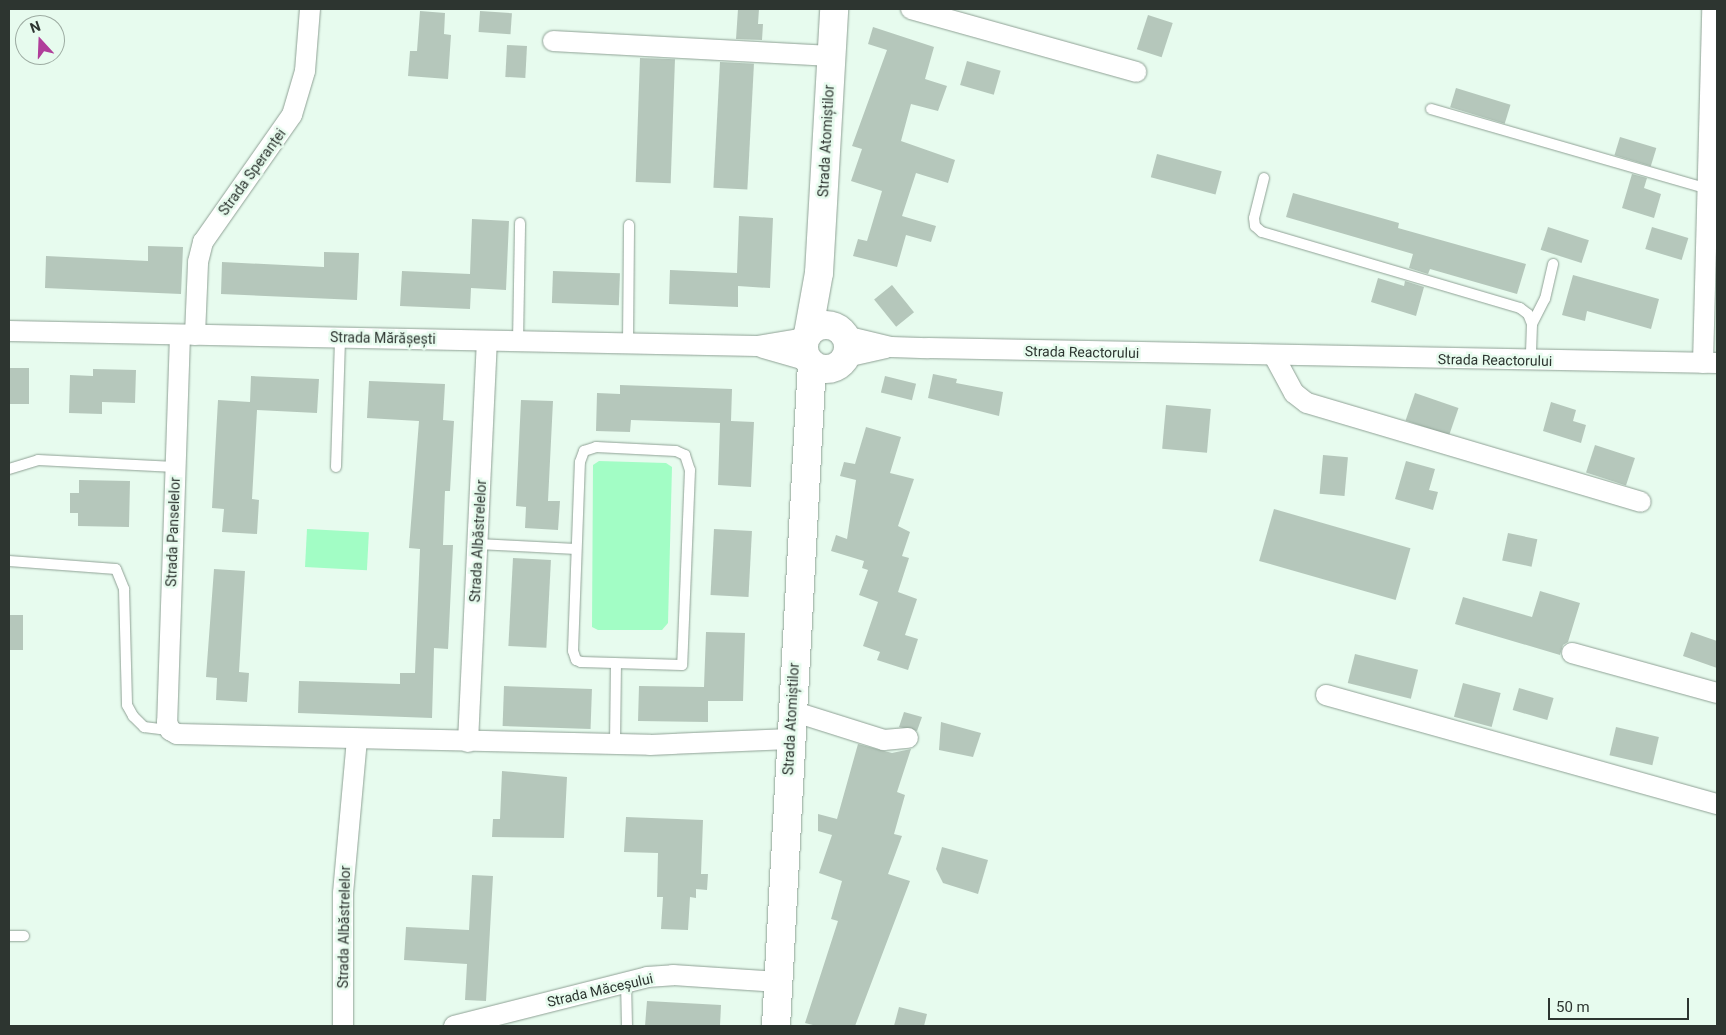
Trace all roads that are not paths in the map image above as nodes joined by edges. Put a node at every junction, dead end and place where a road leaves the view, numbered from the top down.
1 (310, 9) edge
2 (834, 9) edge
3 (911, 9) edge
4 (1711, 9) edge
5 (553, 41) dead end
6 (831, 56) junction
7 (1136, 72) dead end
8 (1431, 109) dead end
9 (1264, 178) dead end
10 (1709, 189) junction
11 (520, 223) dead end
12 (630, 225) dead end
13 (1554, 264) dead end
14 (1532, 324) junction
15 (9, 331) edge
16 (187, 335) junction
17 (340, 337) junction
18 (487, 341) junction
19 (518, 342) junction
20 (628, 344) junction
21 (825, 349) junction
22 (1274, 356) junction
23 (1531, 360) junction
24 (1710, 363) edge
25 (175, 467) junction
26 (336, 467) dead end
27 (9, 469) edge
28 (1642, 502) dead end
29 (478, 544) junction
30 (576, 549) junction
31 (9, 562) edge
32 (1572, 653) dead end
33 (616, 664) junction
34 (1717, 693) edge
35 (1326, 695) dead end
36 (792, 711) junction
37 (170, 730) junction
38 (790, 738) junction
39 (908, 738) dead end
40 (356, 739) junction
41 (468, 742) junction
42 (615, 744) junction
43 (1717, 804) edge
44 (9, 936) edge
45 (24, 936) dead end
46 (626, 982) junction
47 (778, 982) junction
48 (343, 1026) edge
49 (454, 1026) edge
50 (628, 1026) edge
51 (776, 1026) edge

1 - 16 street, Strada Speranței
2 - 6 main road, Strada Atomiștilor
3 - 7 street
4 - 10 street
5 - 6 street
6 - 21 main road, Strada Atomiștilor
8 - 10 lane
9 - 14 lane
10 - 24 street
11 - 19 lane
12 - 20 lane
13 - 14 lane
14 - 23 lane
15 - 16 street, Strada Mărășești
16 - 17 street, Strada Mărășești
16 - 25 street, Strada Panselelor
17 - 18 street, Strada Mărășești
17 - 26 lane
18 - 19 street, Strada Mărășești
18 - 29 street, Strada Albăstrelelor
19 - 20 street, Strada Mărășești
20 - 21 street, Strada Mărășești
21 - 22 street, Strada Reactorului
21 - 36 main road, Strada Atomiștilor
22 - 23 street, Strada Reactorului
22 - 28 street
23 - 24 street, Strada Reactorului
25 - 27 lane
25 - 37 street, Strada Panselelor
29 - 30 lane
29 - 41 street, Strada Albăstrelelor
30 - 33 lane
30 - 33 lane
31 - 37 lane
32 - 34 street
33 - 42 lane
35 - 43 street
36 - 38 main road, Strada Atomiștilor
36 - 39 street
37 - 40 street
38 - 42 street
38 - 47 main road, Strada Atomiștilor
40 - 41 street
40 - 48 street, Strada Albăstrelelor
41 - 42 street
44 - 45 lane
46 - 47 street, Strada Măceșului
46 - 49 street, Strada Măceșului
46 - 50 lane
47 - 51 main road, Strada Atomiștilor

